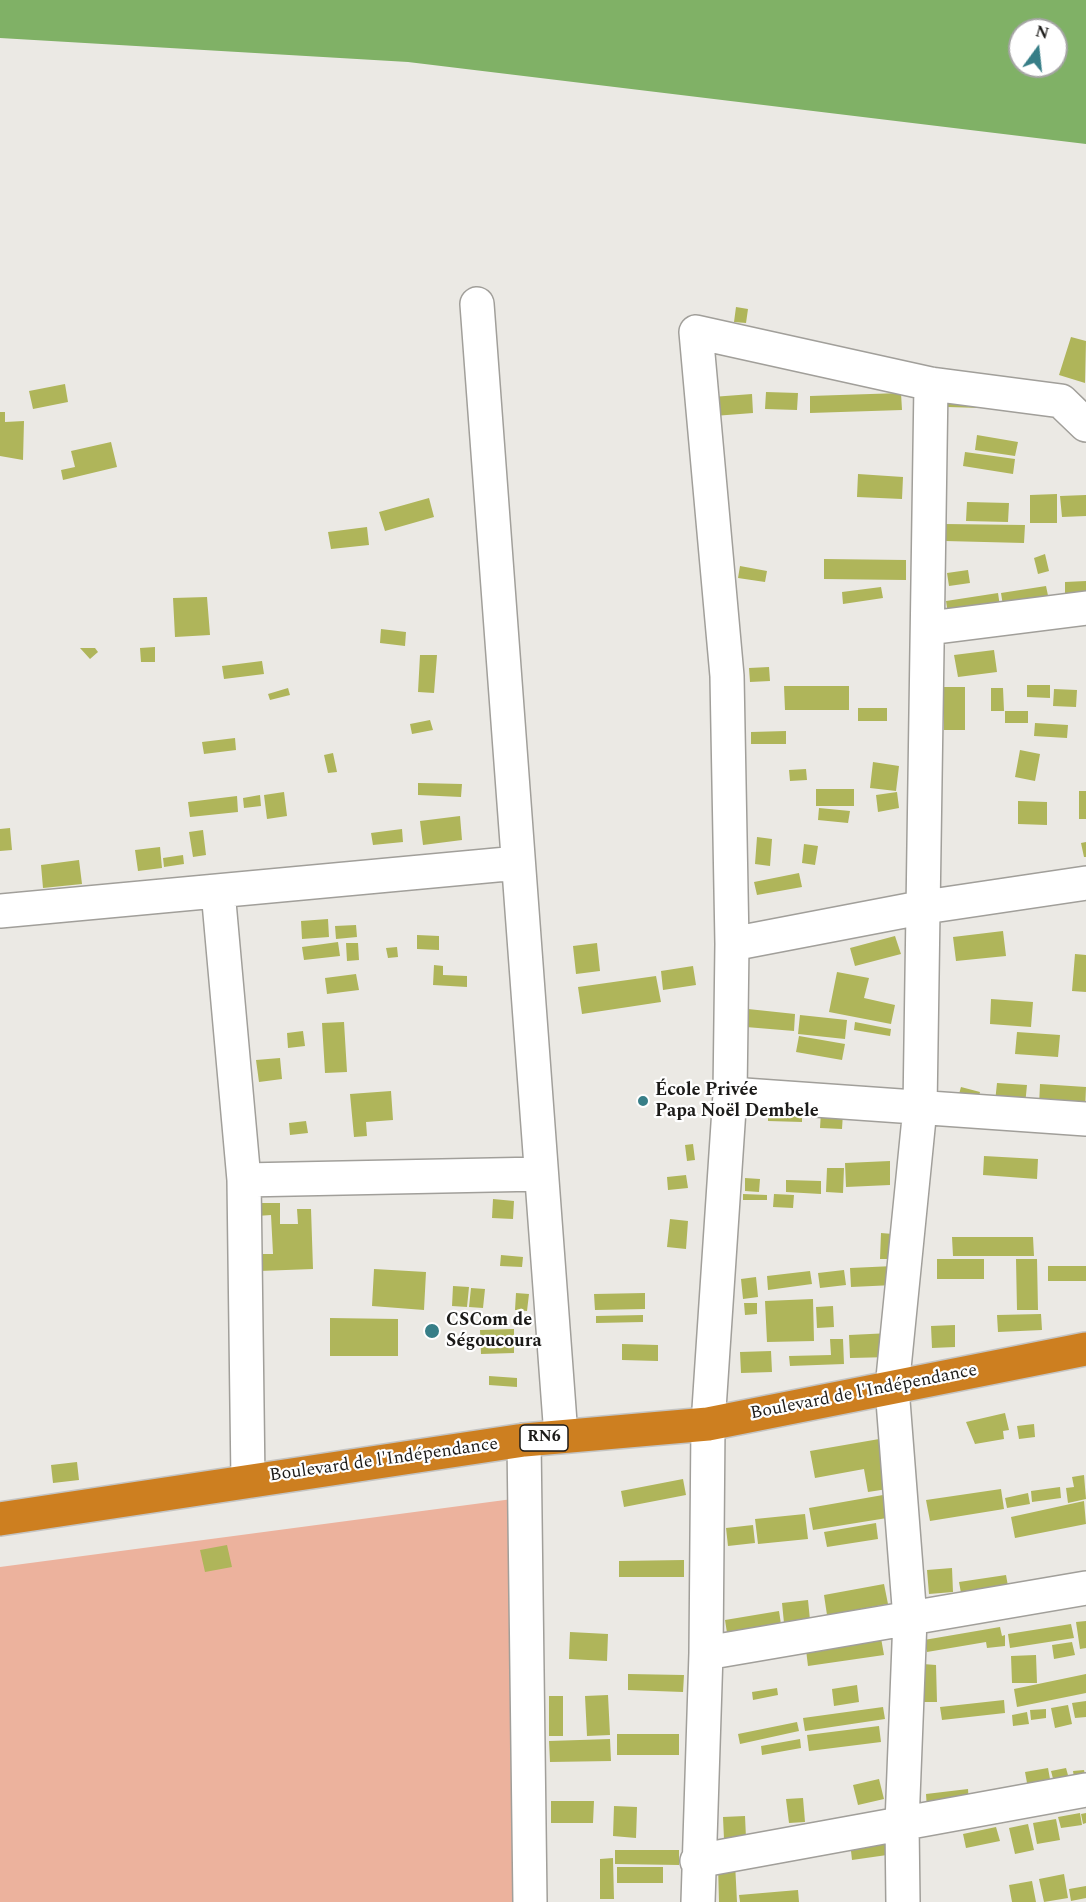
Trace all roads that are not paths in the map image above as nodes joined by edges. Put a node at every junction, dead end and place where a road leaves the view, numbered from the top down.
1 (477, 304) dead end
2 (931, 384) junction
3 (1086, 425) edge
4 (1086, 608) edge
5 (928, 628) junction
6 (518, 863) junction
7 (1086, 884) edge
8 (218, 891) junction
9 (924, 907) junction
10 (0, 911) edge
11 (732, 944) junction
12 (730, 1094) junction
13 (920, 1108) junction
14 (1086, 1119) edge
15 (541, 1174) junction
16 (244, 1180) junction
17 (1086, 1349) edge
18 (892, 1388) junction
19 (708, 1424) junction
20 (561, 1436) junction
21 (524, 1440) junction
22 (248, 1481) junction
23 (0, 1519) edge
24 (1086, 1588) edge
25 (910, 1619) junction
26 (706, 1653) junction
27 (1086, 1790) edge
28 (902, 1823) junction
29 (697, 1861) junction
30 (530, 1902) edge
31 (698, 1902) edge
32 (903, 1902) edge

1 - 6 street
2 - 3 street
2 - 5 street
2 - 11 street
4 - 5 street
5 - 9 street
6 - 8 street
6 - 15 street
7 - 9 street
8 - 10 street
8 - 16 street
9 - 11 street
9 - 13 street
11 - 12 street
12 - 13 street
12 - 19 street
13 - 14 street
13 - 18 street
15 - 16 street
15 - 20 street
16 - 22 street
17 - 18 highway, Boulevard de l'Indépendance / RN6
18 - 19 highway, Boulevard de l'Indépendance / RN6
18 - 25 street
19 - 20 highway, Boulevard de l'Indépendance / RN6
19 - 26 street
20 - 21 highway, Boulevard de l'Indépendance / RN6
21 - 22 highway, Boulevard de l'Indépendance / RN6
21 - 30 street
22 - 23 highway, Boulevard de l'Indépendance / RN6
24 - 25 street
25 - 26 street
25 - 28 street
26 - 29 street
27 - 28 street
28 - 29 street
28 - 32 street
29 - 31 street

